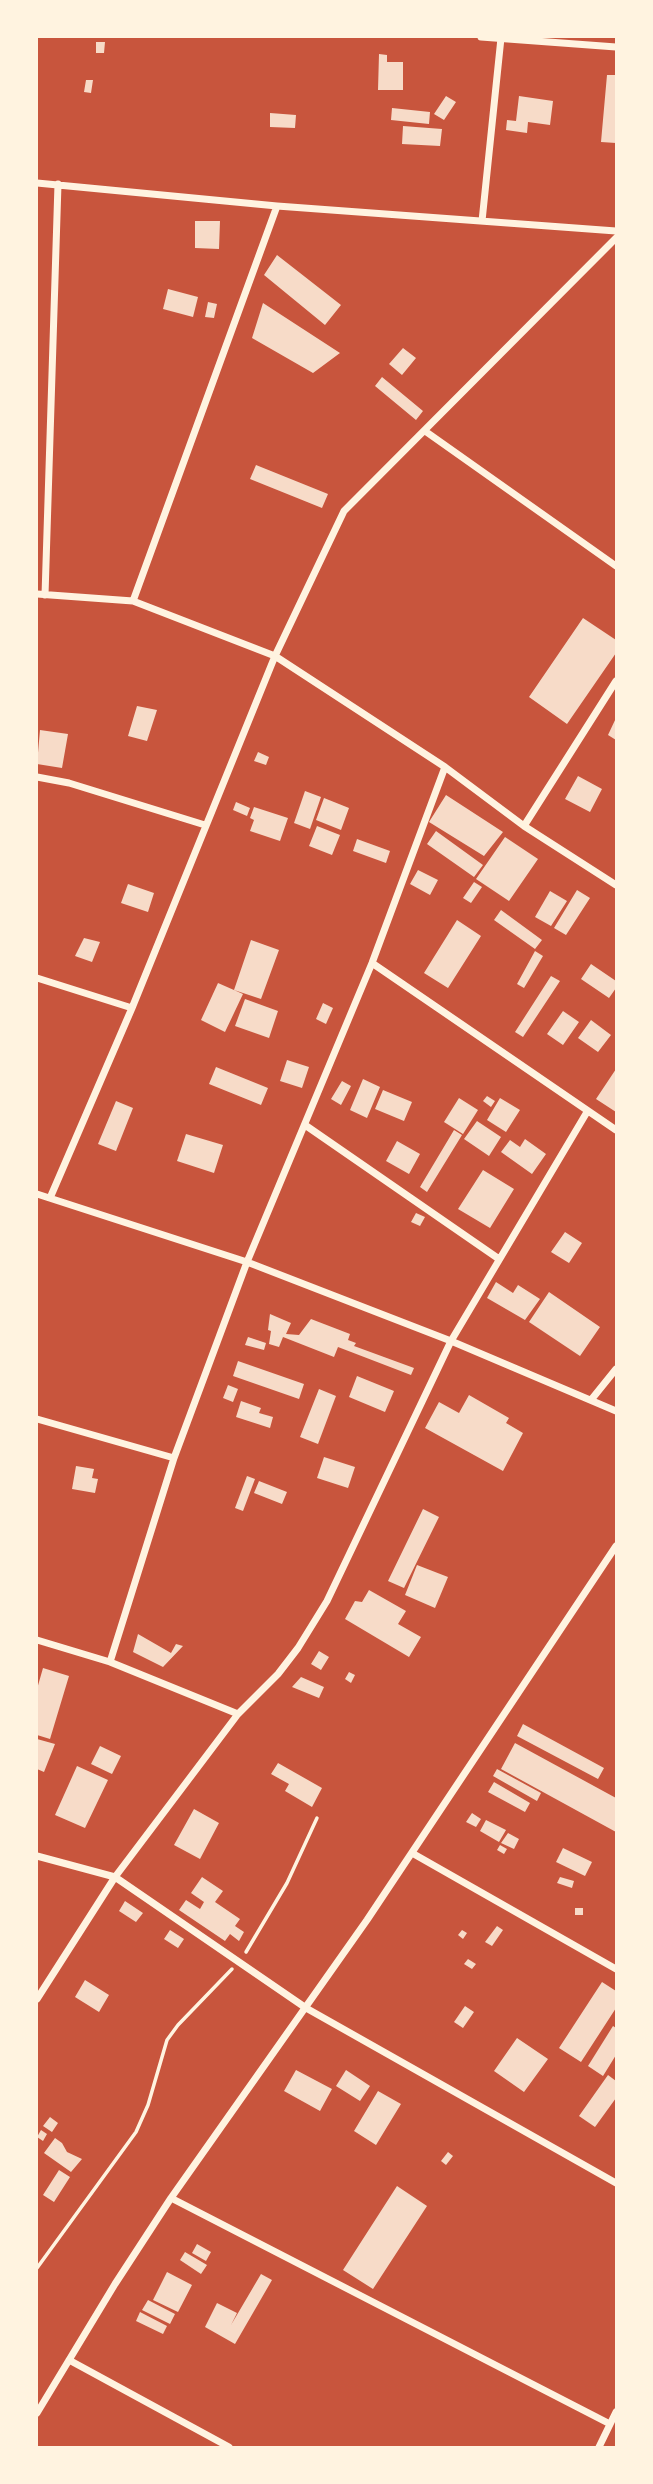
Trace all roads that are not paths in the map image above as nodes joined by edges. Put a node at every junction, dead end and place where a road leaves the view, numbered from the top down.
1 (481, 37) edge
2 (501, 38) edge
3 (616, 47) edge
4 (37, 183) edge
5 (58, 184) junction
6 (277, 206) junction
7 (482, 221) junction
8 (616, 231) edge
9 (616, 238) edge
10 (425, 431) junction
11 (616, 566) edge
12 (41, 595) edge
13 (133, 601) junction
14 (275, 656) junction
15 (616, 681) edge
16 (445, 767) junction
17 (37, 777) edge
18 (205, 825) junction
19 (524, 826) junction
20 (616, 885) edge
21 (372, 963) junction
22 (37, 978) edge
23 (132, 1008) junction
24 (587, 1112) junction
25 (305, 1125) junction
26 (616, 1130) edge
27 (37, 1194) edge
28 (50, 1198) junction
29 (499, 1259) junction
30 (247, 1262) junction
31 (451, 1341) junction
32 (616, 1369) edge
33 (591, 1401) junction
34 (616, 1411) edge
35 (37, 1419) edge
36 (174, 1458) junction
37 (616, 1546) edge
38 (37, 1640) edge
39 (110, 1662) junction
40 (237, 1714) junction
41 (412, 1853) junction
42 (37, 1856) edge
43 (115, 1877) junction
44 (616, 1969) edge
45 (37, 1998) edge
46 (306, 2008) junction
47 (616, 2183) edge
48 (172, 2197) junction
49 (69, 2360) junction
50 (616, 2412) edge
51 (37, 2413) edge
52 (610, 2424) junction
53 (229, 2447) edge
54 (599, 2447) edge

1 - 2 street
2 - 3 street
2 - 7 street
4 - 5 street
5 - 6 street
5 - 12 street
6 - 7 street
6 - 13 street
7 - 8 street
9 - 10 street
10 - 11 street
10 - 14 street
12 - 13 street
13 - 14 street
14 - 16 street
14 - 18 street
15 - 19 street
16 - 19 street
16 - 21 street
17 - 18 street
18 - 23 street
19 - 20 street
21 - 24 street
21 - 25 street
22 - 23 street
23 - 28 street
24 - 26 street
24 - 29 street
25 - 29 street
25 - 30 street
27 - 28 street
28 - 30 street
29 - 31 street
30 - 31 street
30 - 36 street
31 - 33 street
31 - 40 street
32 - 33 street
33 - 34 street
35 - 36 street
36 - 39 street
37 - 41 street
38 - 39 street
39 - 40 street
40 - 43 street
41 - 44 street
41 - 46 street
42 - 43 street
43 - 45 street
43 - 46 street
46 - 47 street
46 - 48 street
48 - 49 street
48 - 52 street
49 - 51 street
49 - 53 street
50 - 52 street
52 - 54 street

